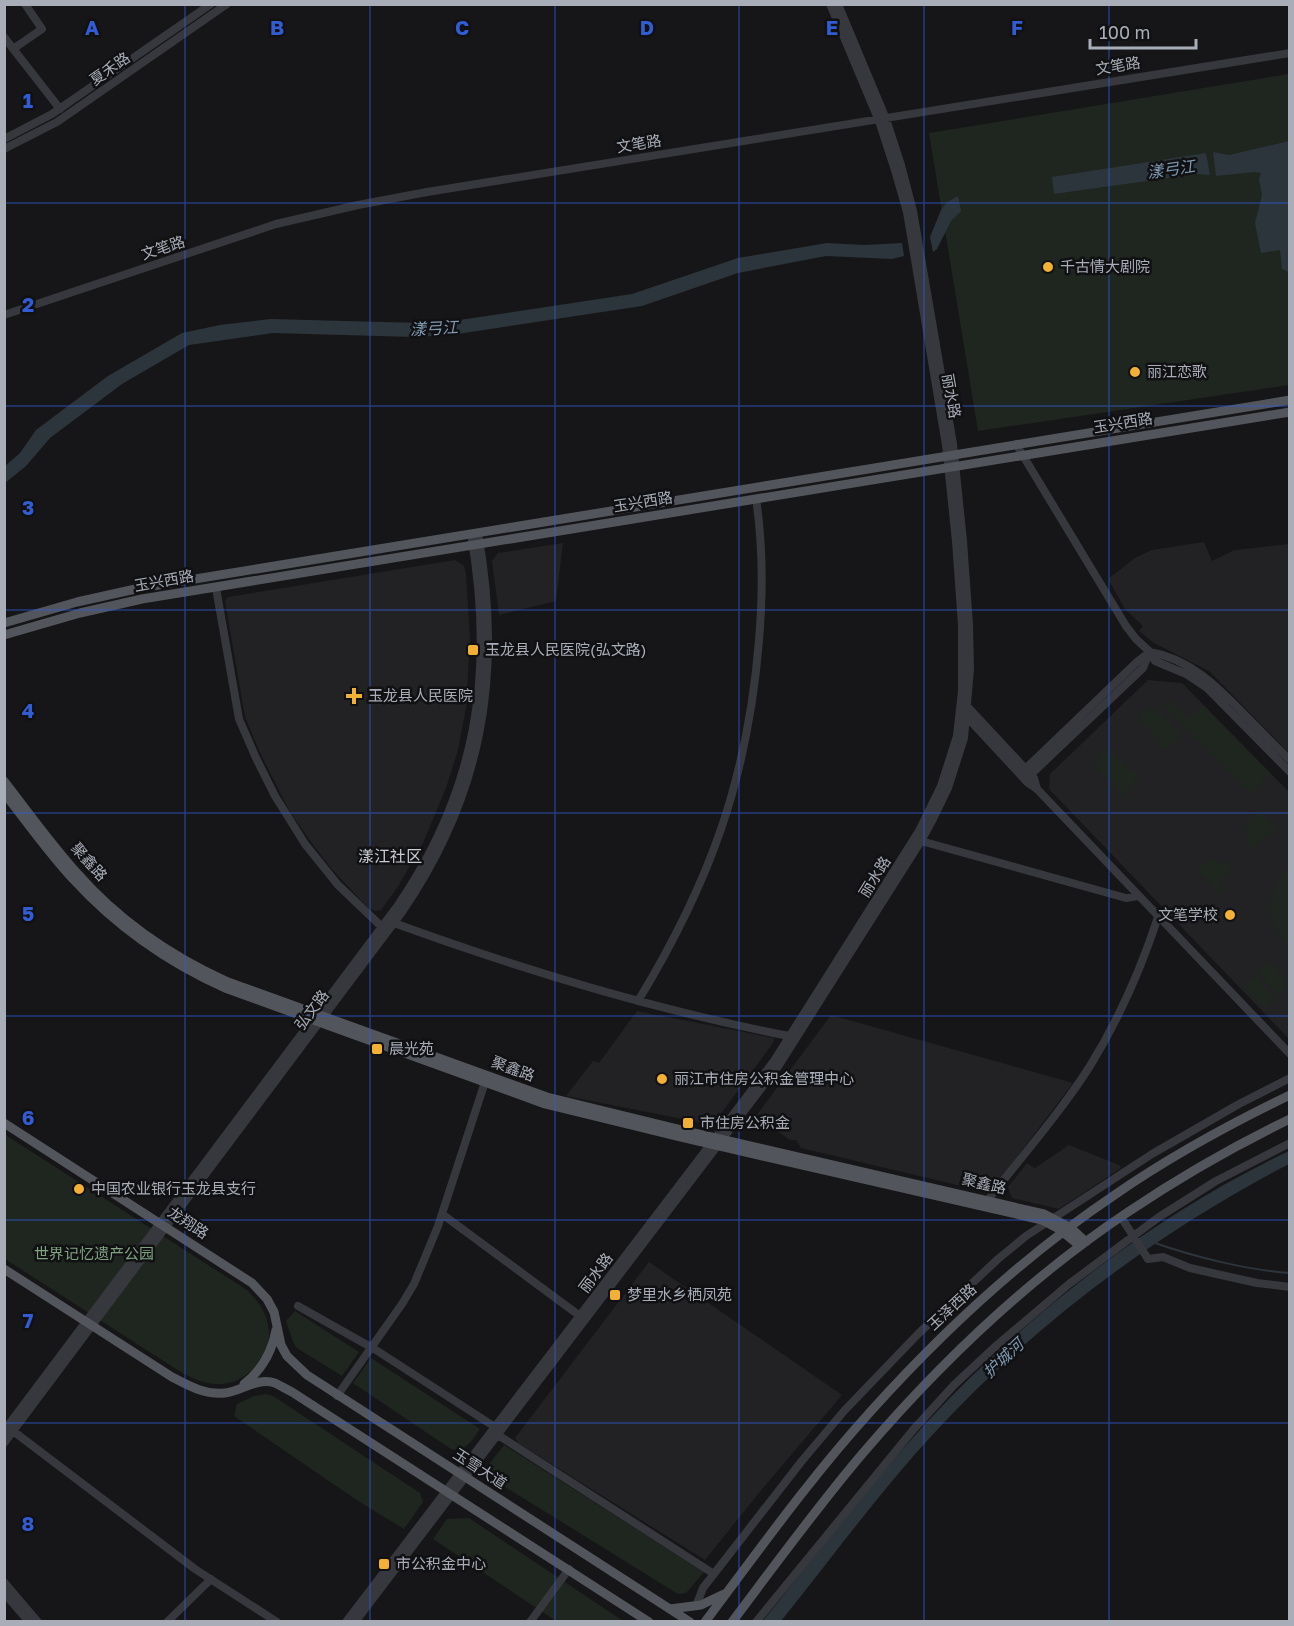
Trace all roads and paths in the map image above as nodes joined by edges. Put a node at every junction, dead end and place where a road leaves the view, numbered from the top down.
1 (25, 4) edge
2 (211, 4) edge
3 (227, 4) edge
4 (830, 4) edge
5 (838, 4) edge
6 (4, 37) edge
7 (13, 49) junction
8 (1290, 52) edge
9 (60, 109) junction
10 (882, 118) junction
11 (4, 139) edge
12 (4, 149) edge
13 (4, 315) edge
14 (1290, 400) edge
15 (1290, 412) edge
16 (1016, 444) junction
17 (951, 455) junction
18 (1022, 455) junction
19 (952, 466) junction
20 (756, 499) junction
21 (474, 534) junction
22 (476, 545) junction
23 (216, 588) junction
24 (4, 623) edge
25 (4, 635) edge
26 (1150, 651) junction
27 (964, 708) junction
28 (966, 717) junction
29 (1290, 760) edge
30 (1290, 772) edge
31 (1025, 774) junction
32 (4, 781) edge
33 (4, 793) edge
34 (921, 841) junction
35 (1138, 896) junction
36 (1158, 917) junction
37 (394, 923) junction
38 (382, 927) junction
39 (638, 1000) junction
40 (318, 1018) junction
41 (789, 1036) junction
42 (1290, 1054) edge
43 (1290, 1078) edge
44 (485, 1082) junction
45 (1290, 1095) edge
46 (1290, 1119) edge
47 (4, 1123) edge
48 (718, 1142) junction
49 (1290, 1143) edge
50 (988, 1200) junction
51 (442, 1214) junction
52 (1121, 1217) junction
53 (1050, 1220) junction
54 (163, 1225) junction
55 (1066, 1229) junction
56 (1133, 1236) junction
57 (1083, 1244) junction
58 (4, 1269) edge
59 (1290, 1287) edge
60 (298, 1306) dead end
61 (580, 1316) junction
62 (89, 1324) junction
63 (276, 1324) junction
64 (371, 1348) junction
65 (232, 1392) junction
66 (338, 1396) junction
67 (9, 1431) edge
68 (497, 1431) junction
69 (4, 1443) edge
70 (462, 1476) junction
71 (449, 1493) junction
72 (569, 1569) junction
73 (714, 1574) junction
74 (211, 1579) junction
75 (4, 1582) edge
76 (4, 1593) edge
77 (727, 1593) junction
78 (696, 1606) junction
79 (670, 1609) junction
80 (735, 1619) edge
81 (29, 1622) edge
82 (38, 1622) edge
83 (167, 1622) edge
84 (277, 1622) edge
85 (346, 1622) edge
86 (355, 1622) edge
87 (530, 1622) edge
88 (650, 1622) edge
89 (690, 1622) edge
90 (705, 1622) edge
91 (756, 1622) edge

1 - 7 street
2 - 9 street, 夏禾路
3 - 12 street, 夏禾路
4 - 10 street, 丽水路
5 - 10 street, 丽水路
6 - 7 street
7 - 9 street
8 - 10 street, 文笔路
9 - 11 street, 夏禾路
10 - 13 street, 文笔路
10 - 17 street, 丽水路
14 - 16 main road, 玉兴西路
15 - 18 main road, 玉兴西路
16 - 17 main road, 玉兴西路
16 - 18 street
17 - 19 street, 丽水路
17 - 21 main road, 玉兴西路
18 - 19 main road, 玉兴西路
18 - 26 street
19 - 20 main road, 玉兴西路
19 - 27 street, 丽水路
19 - 27 street, 丽水路
20 - 22 main road, 玉兴西路
20 - 39 street
21 - 22 street, 弘文路
21 - 24 main road, 玉兴西路
22 - 23 main road, 玉兴西路
22 - 37 street, 弘文路
22 - 38 street, 弘文路
23 - 25 main road, 玉兴西路
23 - 38 street
26 - 29 street
26 - 30 street
26 - 31 street
27 - 28 street
27 - 31 street
27 - 41 street, 丽水路
28 - 31 street
28 - 34 street, 丽水路
31 - 35 street
32 - 40 main road, 聚鑫路
33 - 40 main road, 聚鑫路
34 - 35 street
34 - 48 street, 丽水路
35 - 36 street
36 - 42 street
36 - 50 street
37 - 39 street
37 - 40 street, 弘文路
38 - 40 street, 弘文路
39 - 41 street
40 - 44 main road, 聚鑫路
40 - 48 main road, 聚鑫路
40 - 54 street, 弘文路
41 - 48 street, 丽水路
43 - 53 street
44 - 48 main road, 聚鑫路
44 - 51 street
45 - 55 main road, 玉泽西路
46 - 52 main road
47 - 54 main road, 龙翔路
48 - 50 main road, 聚鑫路
48 - 53 main road, 聚鑫路
48 - 61 street, 丽水路
48 - 68 street, 丽水路
49 - 56 street
50 - 53 main road, 聚鑫路
51 - 61 street
51 - 64 street
52 - 56 street
52 - 57 main road
53 - 55 main road, 聚鑫路
53 - 73 street
54 - 62 street, 弘文路
54 - 63 main road, 龙翔路
55 - 57 main road, 聚鑫路
55 - 77 main road, 玉泽西路
56 - 59 street
56 - 91 street
57 - 80 main road
58 - 62 main road
60 - 64 street
61 - 68 street, 丽水路
62 - 65 main road
62 - 67 street, 弘文路
63 - 65 main road
63 - 66 main road, 玉雪大道
64 - 66 street
64 - 68 street
65 - 71 main road
66 - 70 main road, 玉雪大道
67 - 69 street, 弘文路
67 - 74 street
68 - 70 street, 丽水路
68 - 73 street
70 - 71 street, 丽水路
70 - 79 main road, 玉雪大道
71 - 72 main road
71 - 85 street, 丽水路
71 - 86 street, 丽水路
72 - 87 street
72 - 88 main road
73 - 78 street
74 - 83 street
74 - 84 street
75 - 82 street
76 - 81 street
77 - 78 main road
77 - 90 main road, 玉泽西路
78 - 79 main road
79 - 89 main road, 玉雪大道

